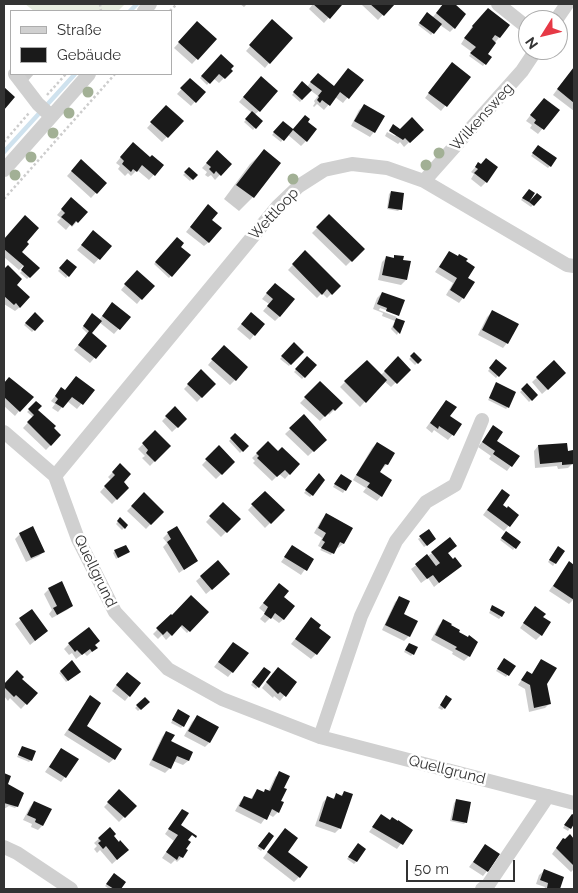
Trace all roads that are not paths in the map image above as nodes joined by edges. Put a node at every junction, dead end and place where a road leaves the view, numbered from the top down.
1 (498, 4) edge
2 (518, 20) edge
3 (529, 60) edge
4 (16, 75) edge
5 (88, 75) edge
6 (46, 112) junction
7 (4, 170) edge
8 (424, 182) junction
9 (574, 266) edge
10 (482, 420) dead end
11 (4, 432) edge
12 (55, 476) junction
13 (320, 738) junction
14 (548, 796) junction
15 (574, 803) edge
16 (4, 847) edge
17 (71, 889) edge
18 (482, 889) edge

1 - 2 street
3 - 8 street, Wilkensweg
4 - 6 street
5 - 6 street
6 - 7 street
8 - 9 street, Wettloop
8 - 12 street, Wettloop
10 - 13 street
11 - 12 street, Quellgrund
12 - 13 street, Quellgrund
13 - 14 street, Quellgrund
14 - 15 street, Quellgrund
14 - 18 street
16 - 17 street

